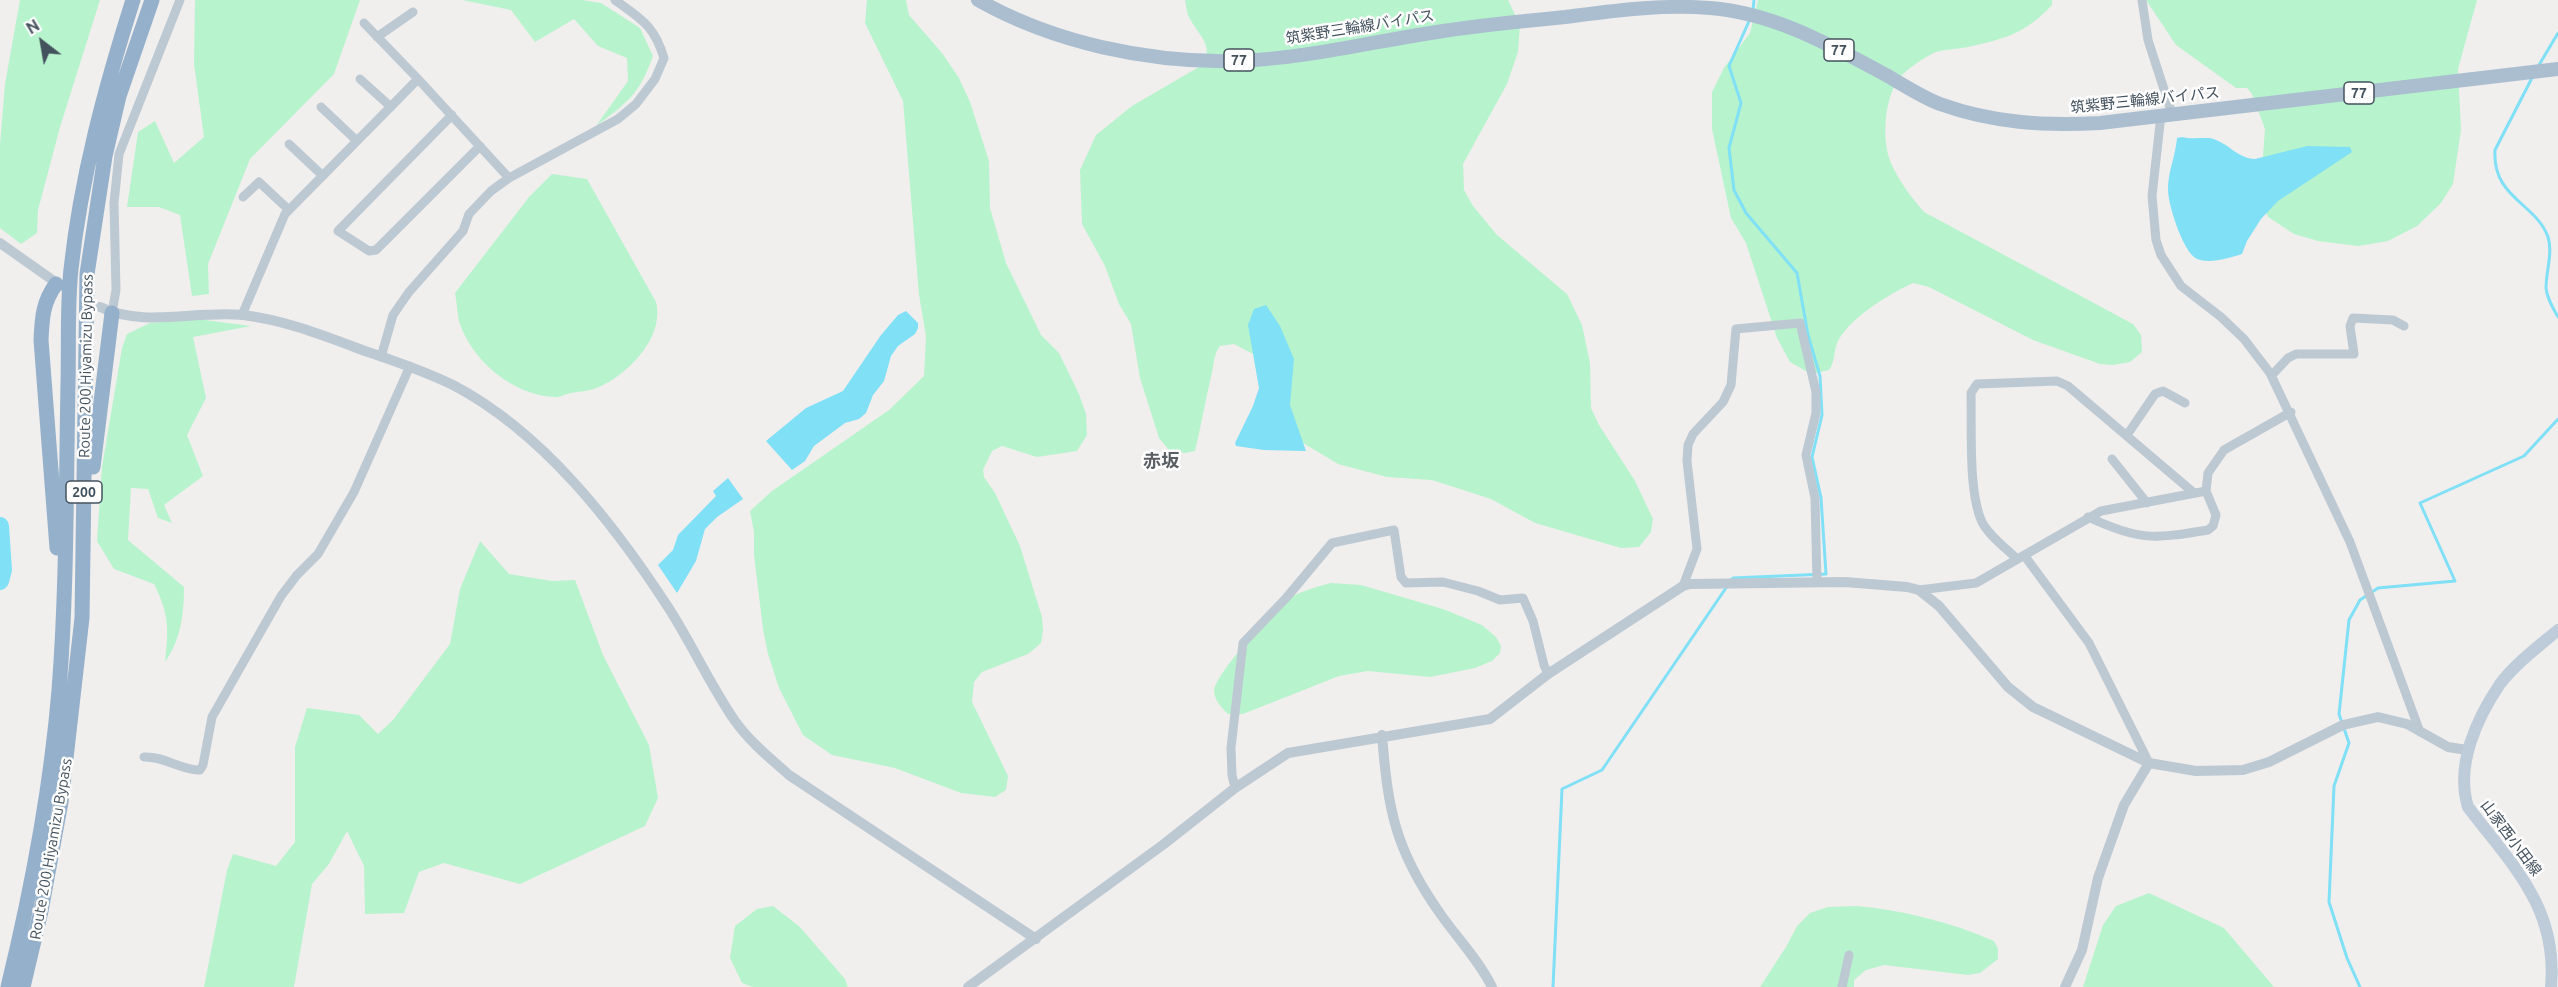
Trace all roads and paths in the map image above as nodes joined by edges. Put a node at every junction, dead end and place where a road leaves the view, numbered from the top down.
1 (132, 0) edge
2 (152, 0) edge
3 (180, 0) edge
4 (615, 0) edge
5 (978, 0) edge
6 (2142, 0) edge
7 (412, 12) dead end
8 (364, 23) dead end
9 (377, 37) junction
10 (2558, 69) edge
11 (360, 79) dead end
12 (418, 79) junction
13 (391, 106) junction
14 (321, 107) dead end
15 (452, 115) junction
16 (2166, 115) junction
17 (357, 141) junction
18 (289, 144) dead end
19 (480, 146) junction
20 (323, 176) junction
21 (509, 178) junction
22 (243, 197) dead end
23 (289, 210) junction
24 (0, 243) edge
25 (59, 285) joint
26 (106, 310) junction
27 (242, 315) junction
28 (2404, 326) dead end
29 (381, 357) junction
30 (410, 366) junction
31 (2272, 375) junction
32 (2185, 403) dead end
33 (2291, 412) junction
34 (2127, 435) junction
35 (551, 445) dead end
36 (540, 450) junction
37 (2112, 459) dead end
38 (2206, 490) junction
39 (2193, 493) junction
40 (2147, 503) junction
41 (2088, 517) junction
42 (2020, 557) junction
43 (83, 568) junction
44 (1817, 582) junction
45 (1683, 586) junction
46 (1919, 590) junction
47 (62, 614) junction
48 (2558, 630) edge
49 (1548, 674) junction
50 (2420, 732) junction
51 (1382, 735) junction
52 (2467, 750) junction
53 (144, 756) dead end
54 (2149, 763) junction
55 (1235, 788) junction
56 (1036, 939) junction
57 (1849, 955) dead end
58 (8, 987) edge
59 (23, 987) edge
60 (969, 987) edge
61 (1492, 987) edge
62 (1842, 987) edge
63 (2065, 987) edge
64 (2551, 987) edge

1 - 47 highway, Route 200 Hiyamizu Bypass / 200
2 - 43 highway, Route 200 Hiyamizu Bypass / 200
3 - 26 street
4 - 21 street
5 - 16 main road, 筑紫野三輪線バイパス / 77
6 - 16 street
7 - 9 street
8 - 9 street
9 - 12 street
10 - 16 main road, 筑紫野三輪線バイパス / 77
11 - 13 street
12 - 13 street
12 - 15 street
13 - 17 street
14 - 17 street
15 - 19 street
15 - 19 street
16 - 31 street
17 - 20 street
18 - 20 street
19 - 21 street
20 - 23 street
21 - 29 street
22 - 23 street
23 - 27 street
24 - 25 street
25 - 47 highway
26 - 27 street
26 - 43 highway
27 - 29 street
28 - 31 street
29 - 30 street
30 - 36 street
30 - 53 street
31 - 33 street
32 - 34 street
33 - 38 street
33 - 50 street
34 - 39 street
34 - 42 street
35 - 36 street
36 - 56 street
37 - 40 street
38 - 39 street
38 - 41 street
39 - 40 street
40 - 41 street
41 - 42 street
42 - 46 street
42 - 54 street
43 - 59 highway, Route 200 Hiyamizu Bypass / 200
44 - 45 street
44 - 45 street
44 - 46 street
45 - 49 street
46 - 54 street
47 - 58 highway, Route 200 Hiyamizu Bypass / 200
48 - 52 main road, 山家西小田線
49 - 51 street
49 - 55 street
50 - 52 street
50 - 54 street
51 - 55 street
51 - 61 street
52 - 64 main road, 山家西小田線
54 - 63 street
55 - 56 street
56 - 60 street
57 - 62 street

